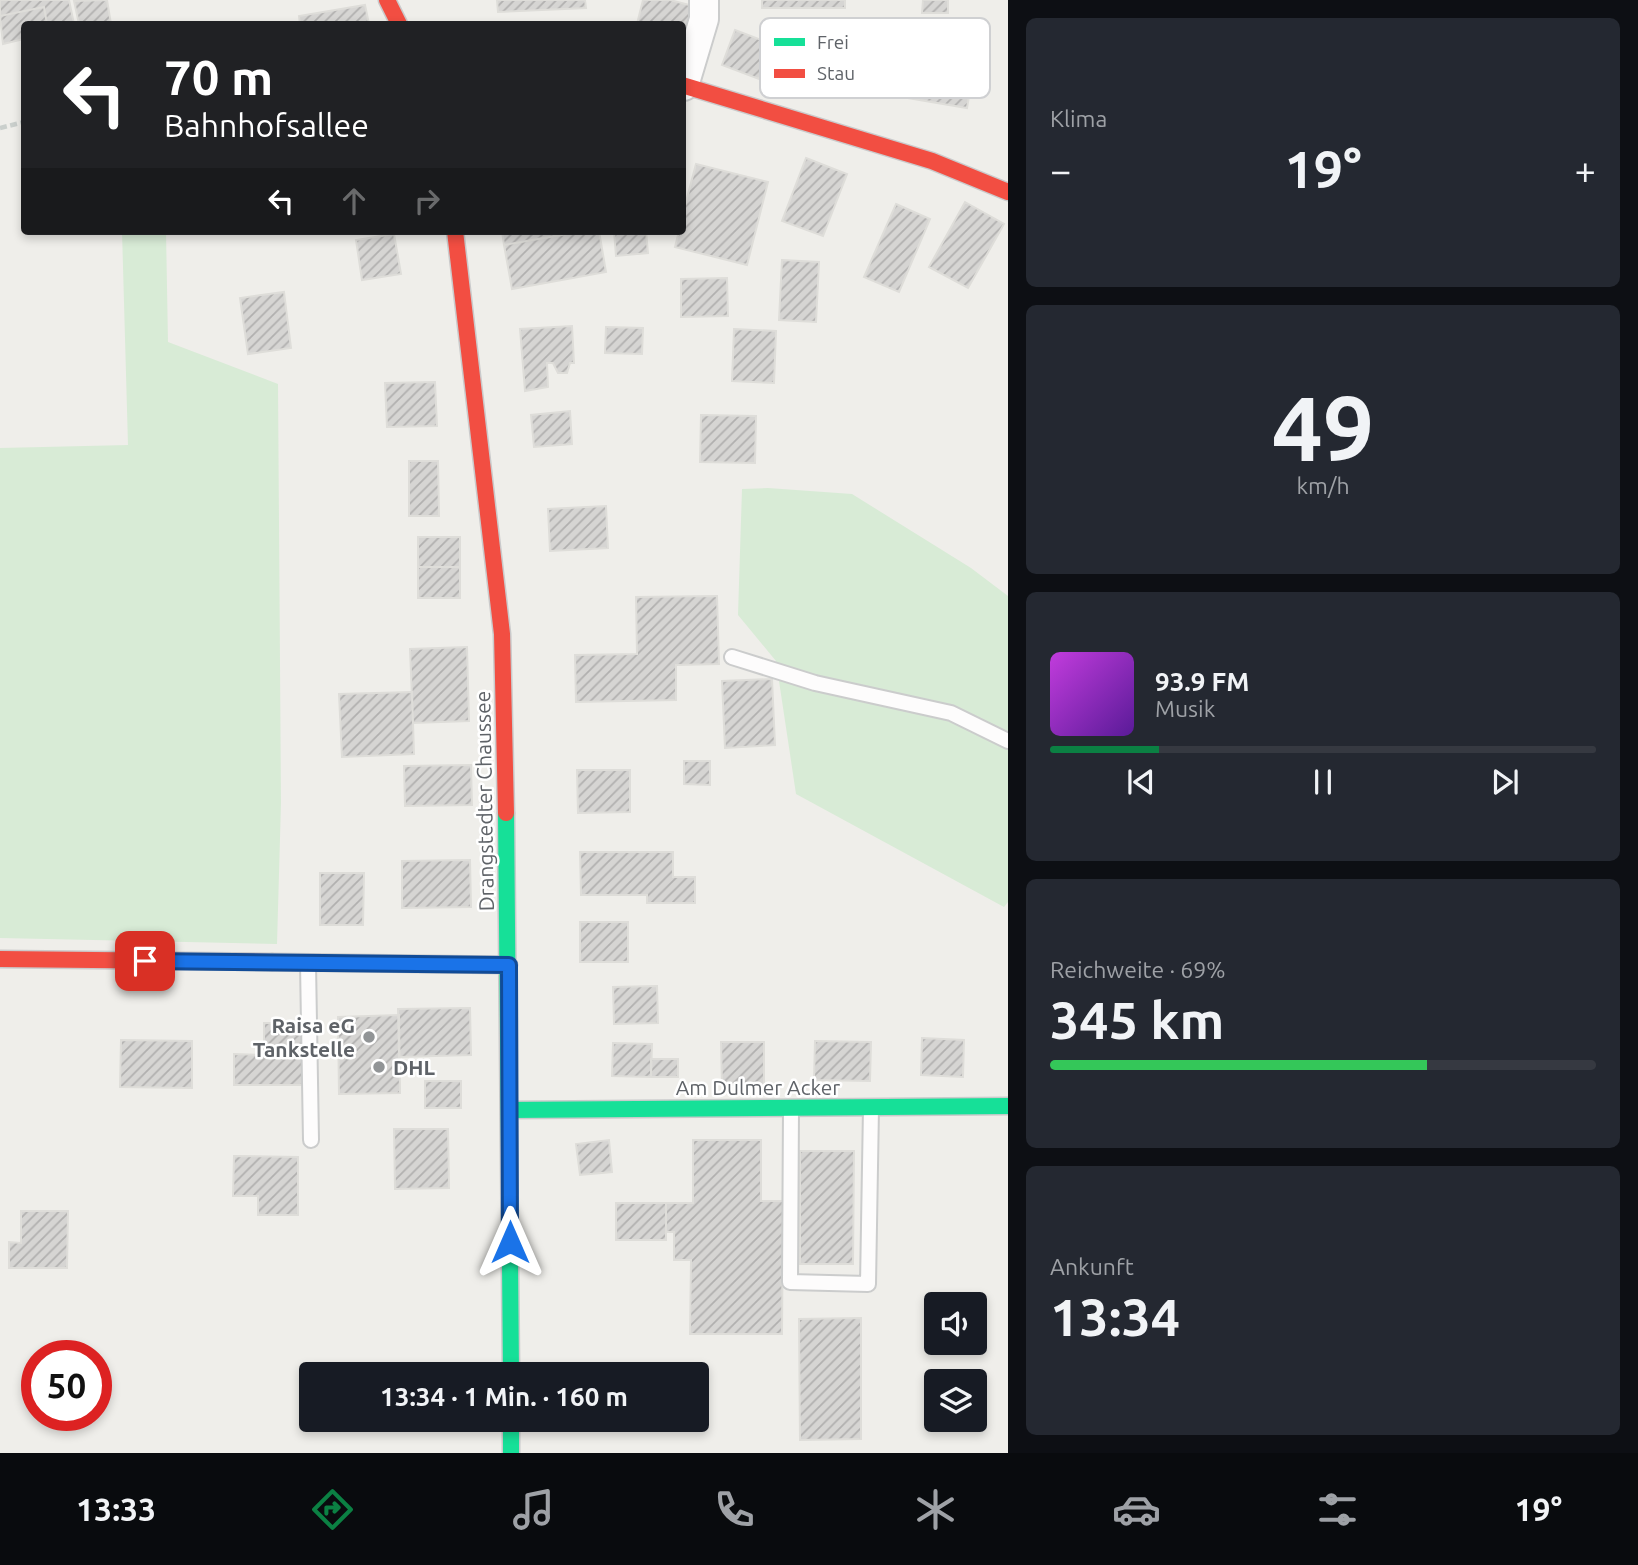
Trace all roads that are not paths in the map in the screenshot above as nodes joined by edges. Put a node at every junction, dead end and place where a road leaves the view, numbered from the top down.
1 (387, 0) edge
2 (704, 0) edge
3 (398, 21) edge
4 (686, 76) edge
5 (686, 86) edge
6 (1008, 192) edge
7 (454, 235) edge
8 (732, 657) dead end
9 (1008, 741) edge
10 (0, 959) edge
11 (308, 963) junction
12 (509, 965) junction
13 (1008, 1106) edge
14 (791, 1107) junction
15 (871, 1107) junction
16 (509, 1110) junction
17 (311, 1140) dead end
18 (511, 1362) edge
19 (511, 1432) edge
20 (511, 1453) edge

1 - 3 main road
2 - 4 street
5 - 6 main road
7 - 12 main road, Drangstedter Chaussee
8 - 9 lane
10 - 11 main road
11 - 12 main road
11 - 17 lane
12 - 16 main road, Drangstedter Chaussee
13 - 15 main road, Am Dulmer Acker
14 - 15 main road, Am Dulmer Acker
14 - 15 lane
14 - 16 main road, Am Dulmer Acker
16 - 18 main road, Drangstedter Chaussee
19 - 20 main road

